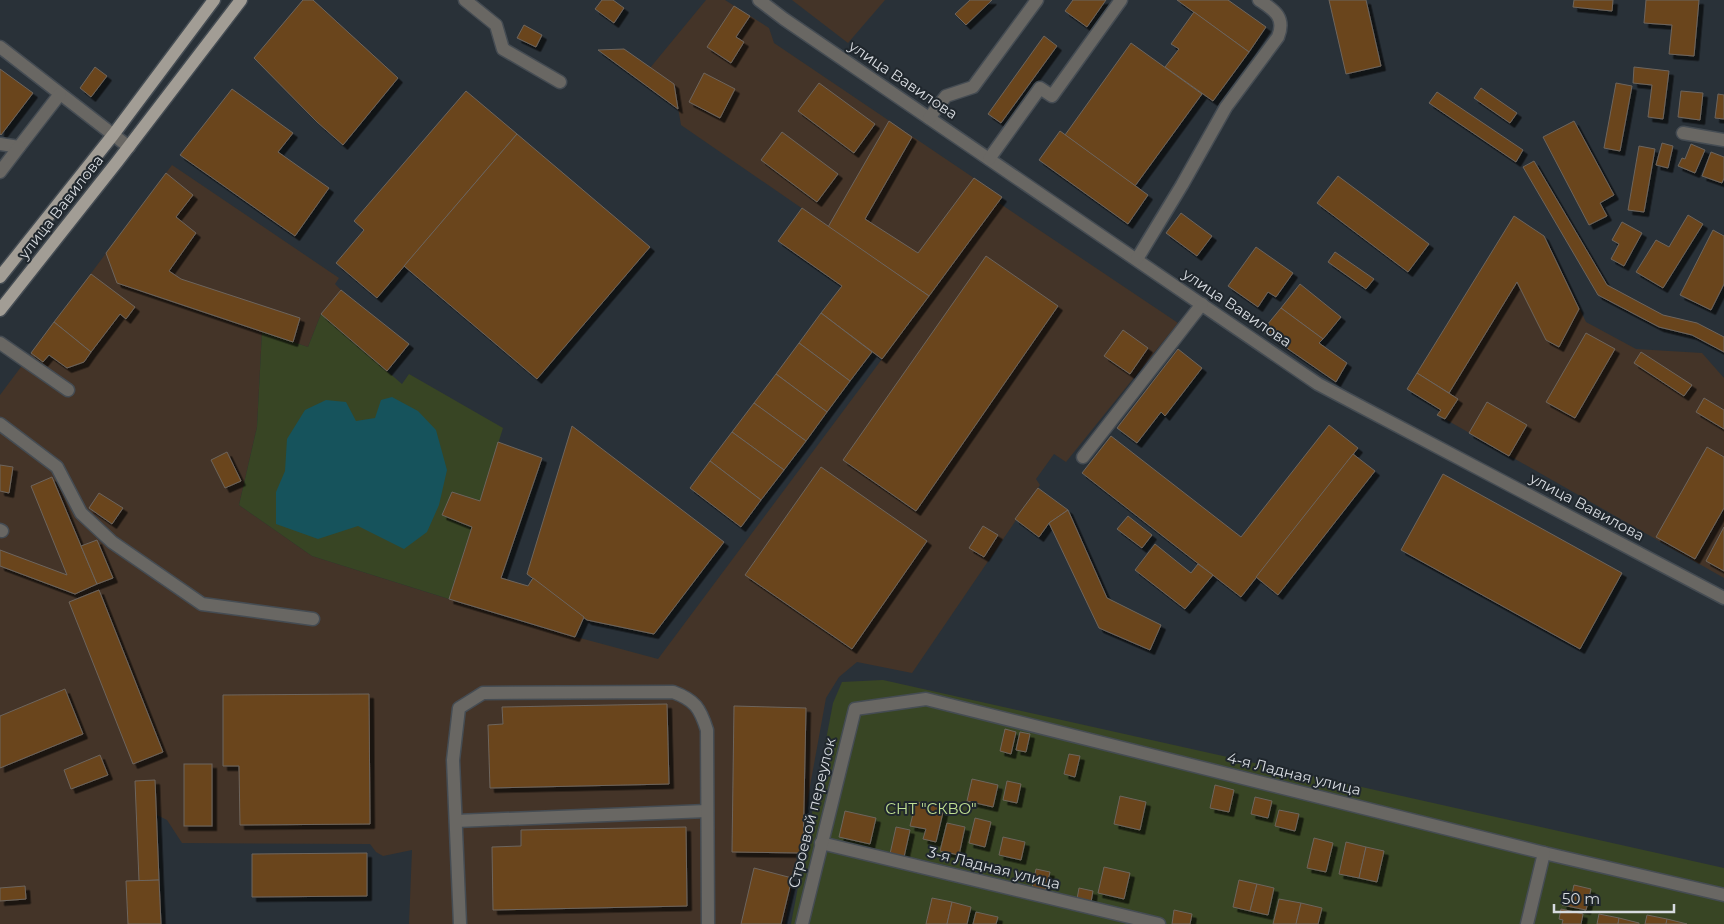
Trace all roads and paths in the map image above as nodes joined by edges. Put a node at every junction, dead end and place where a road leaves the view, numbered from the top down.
1 (214, 0) edge
2 (241, 0) edge
3 (465, 0) edge
4 (759, 0) edge
5 (1037, 0) edge
6 (1121, 0) edge
7 (1259, 0) edge
8 (0, 47) edge
9 (560, 82) dead end
10 (60, 94) junction
11 (929, 118) junction
12 (1683, 133) dead end
13 (113, 135) junction
14 (1724, 140) edge
15 (0, 144) edge
16 (19, 147) junction
17 (129, 147) junction
18 (989, 159) junction
19 (0, 172) edge
20 (1137, 259) junction
21 (0, 277) edge
22 (1202, 304) junction
23 (0, 310) edge
24 (0, 342) edge
25 (68, 390) dead end
26 (0, 424) edge
27 (1083, 457) dead end
28 (1724, 598) edge
29 (313, 619) dead end
30 (855, 709) joint
31 (707, 811) junction
32 (456, 821) junction
33 (821, 843) junction
34 (1544, 853) junction
35 (1724, 895) edge
36 (460, 924) edge
37 (708, 924) edge
38 (802, 924) edge
39 (1159, 924) edge
40 (1527, 924) edge

1 - 13 main road, улица Вавилова
2 - 17 main road, улица Вавилова
3 - 9 street
4 - 11 street, улица Вавилова
5 - 11 street
6 - 18 street
7 - 20 street
8 - 10 street
10 - 13 street
10 - 16 street
11 - 18 street, улица Вавилова
12 - 14 street
13 - 17 street
13 - 21 main road, улица Вавилова
15 - 16 street
16 - 19 street
17 - 23 main road, улица Вавилова
18 - 20 street, улица Вавилова
20 - 22 street, улица Вавилова
22 - 27 street
22 - 28 street, улица Вавилова
24 - 25 street
26 - 29 street
30 - 33 street, Строевой переулок
30 - 34 street, 4-я Ладная улица
31 - 32 street
31 - 32 street
31 - 37 street
32 - 36 street
33 - 38 street, Строевой переулок
33 - 39 street, 3-я Ладная улица
34 - 35 street, 4-я Ладная улица
34 - 40 street

